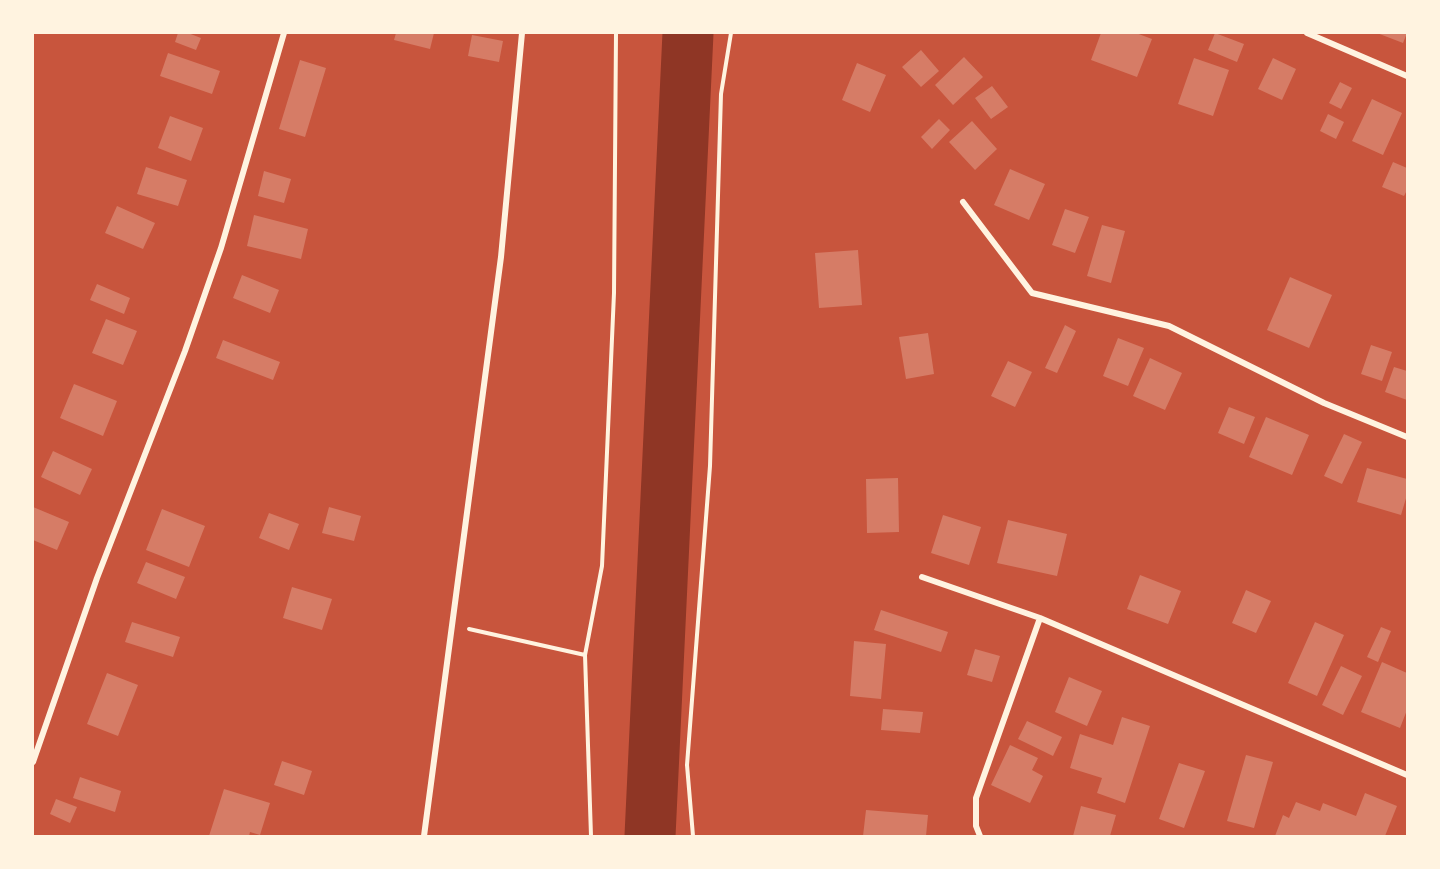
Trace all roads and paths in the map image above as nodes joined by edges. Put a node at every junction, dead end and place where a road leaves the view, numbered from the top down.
1 (284, 33) edge
2 (522, 33) edge
3 (616, 33) edge
4 (731, 33) edge
5 (1307, 33) edge
6 (1407, 76) edge
7 (963, 202) dead end
8 (1407, 437) edge
9 (922, 577) dead end
10 (1040, 618) junction
11 (452, 626) junction
12 (585, 655) junction
13 (33, 762) edge
14 (1407, 775) edge
15 (424, 836) edge
16 (591, 836) edge
17 (693, 836) edge
18 (980, 836) edge

1 - 13 street
2 - 11 street
3 - 12 path
4 - 17 path
5 - 6 street
7 - 8 street
9 - 10 street
10 - 14 street
10 - 18 street
11 - 12 path
11 - 15 street
12 - 16 path

